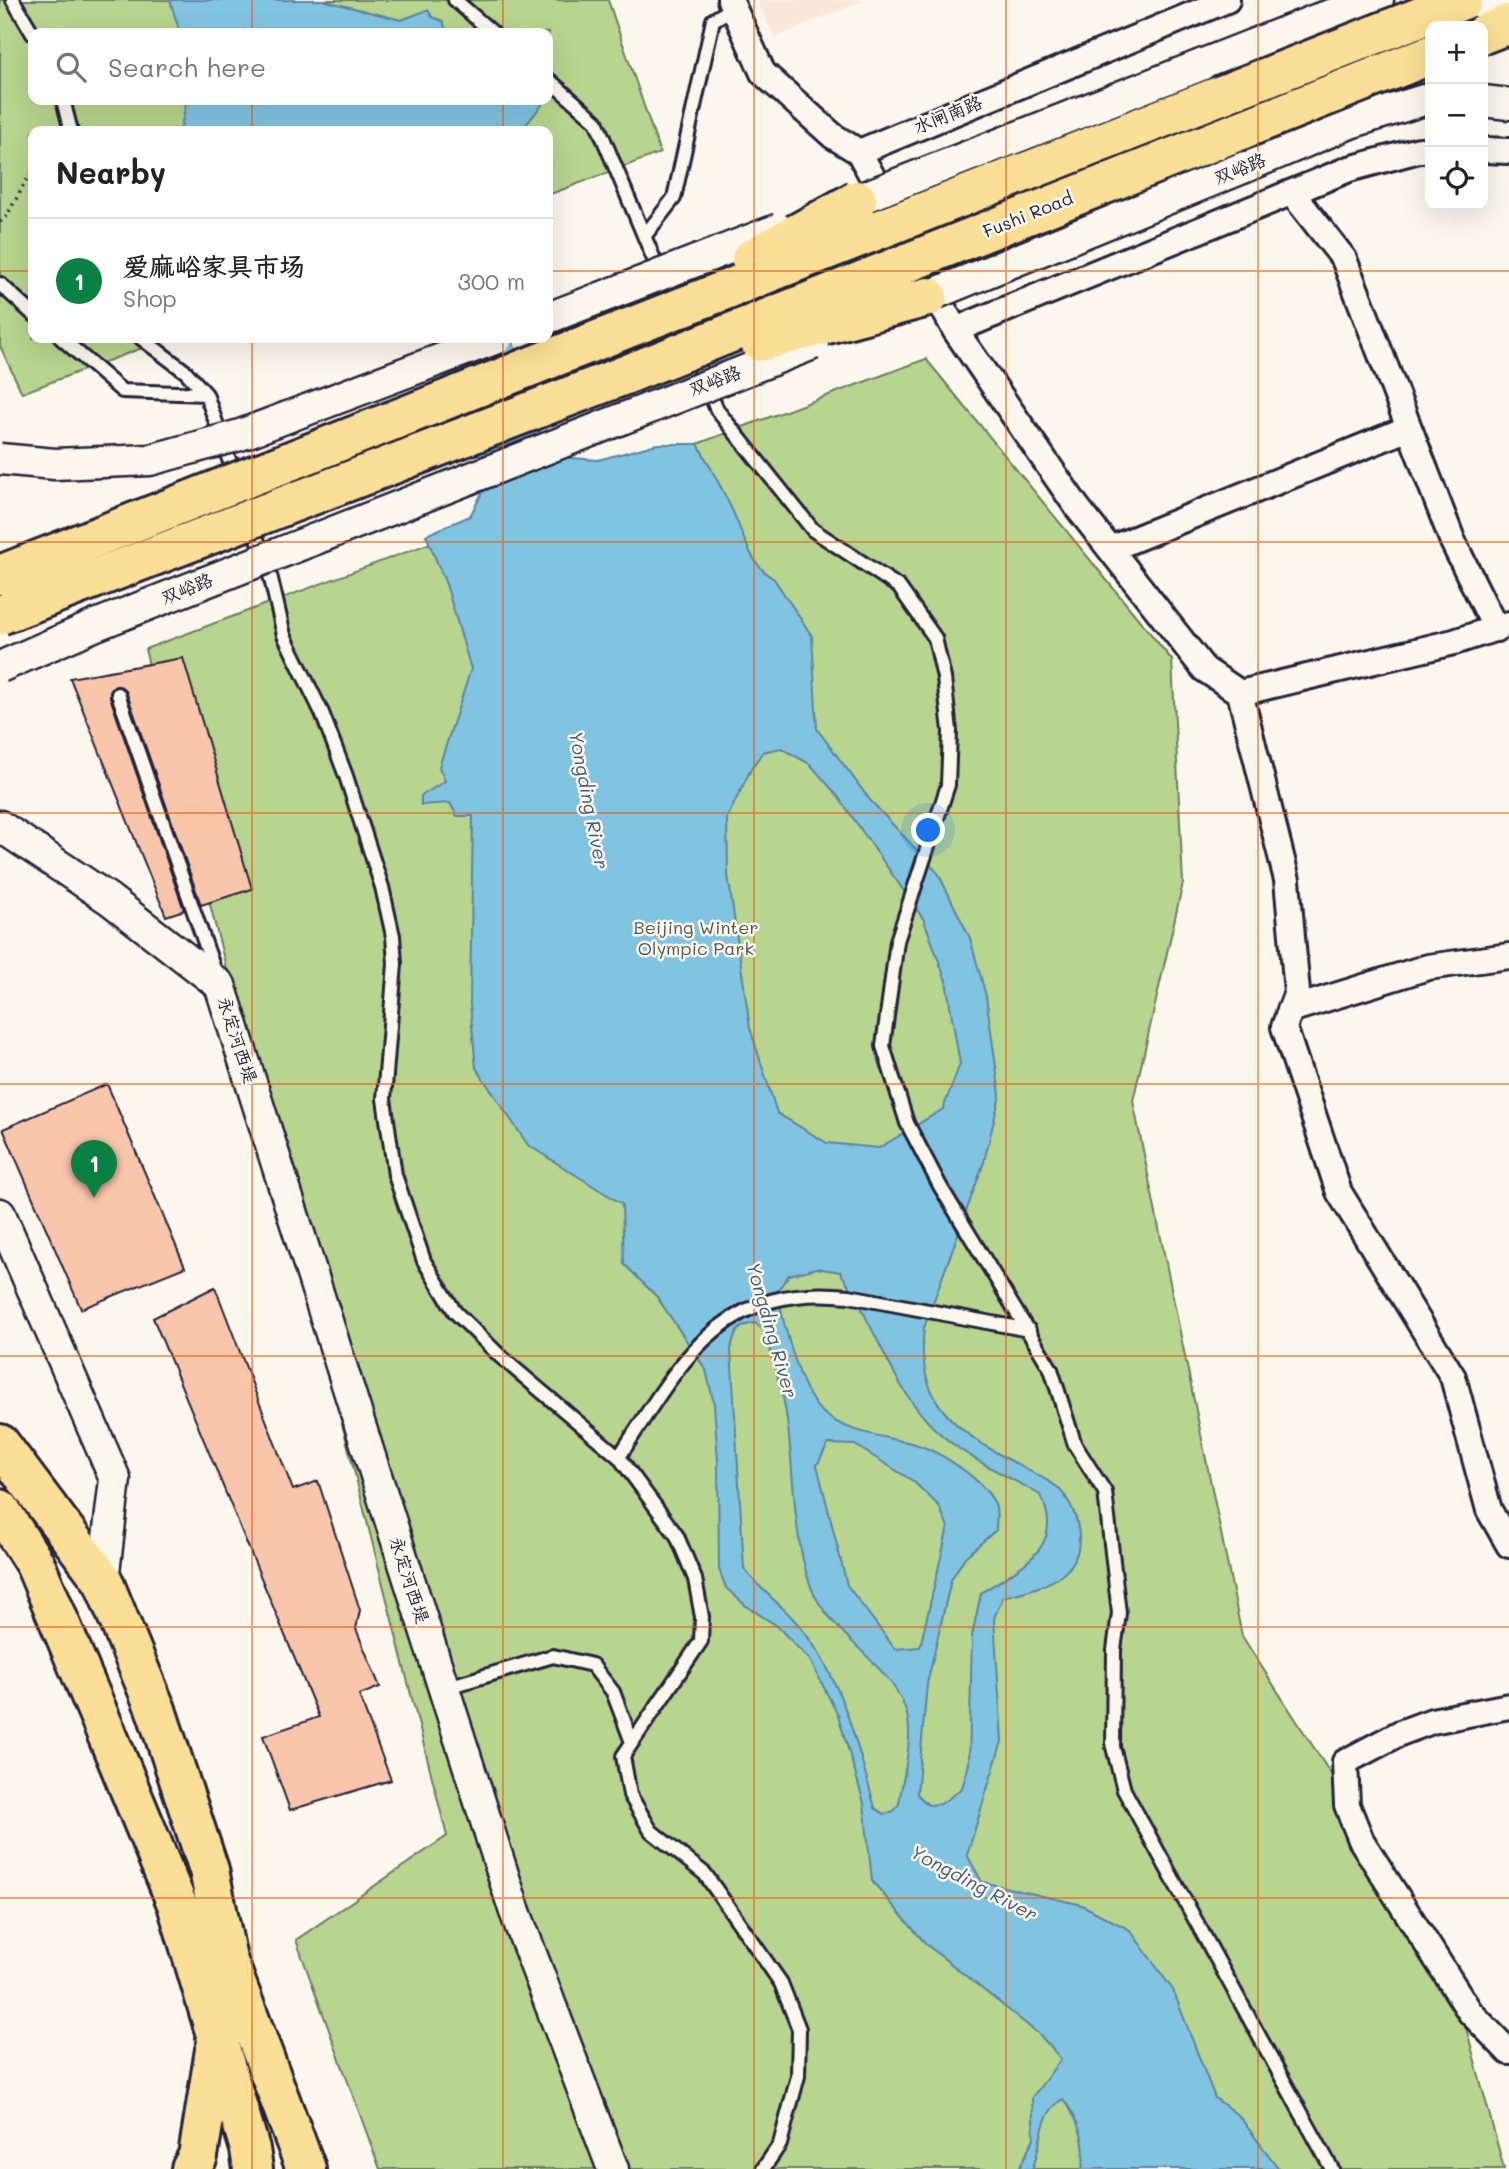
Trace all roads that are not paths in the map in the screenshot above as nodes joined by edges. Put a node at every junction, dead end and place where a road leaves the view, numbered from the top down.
1 (13, 0) edge
2 (455, 0) edge
3 (1227, 0) edge
4 (1378, 0) edge
5 (1463, 0) edge
6 (1468, 0) edge
7 (732, 4) edge
8 (1509, 5) edge
9 (1509, 24) edge
10 (29, 28) edge
11 (487, 28) edge
12 (1488, 32) edge
13 (1425, 57) edge
14 (553, 83) edge
15 (1425, 100) edge
16 (1488, 102) edge
17 (1509, 104) edge
18 (64, 105) edge
19 (70, 126) edge
20 (1425, 150) edge
21 (1488, 150) edge
22 (1509, 151) edge
23 (859, 152) junction
24 (1293, 194) junction
25 (857, 200) junction
26 (646, 234) junction
27 (0, 284) edge
28 (928, 297) junction
29 (28, 309) edge
30 (663, 313) junction
31 (553, 316) edge
32 (955, 330) junction
33 (67, 343) edge
34 (148, 343) edge
35 (484, 343) edge
36 (625, 375) junction
37 (206, 394) junction
38 (1409, 428) junction
39 (0, 460) edge
40 (1110, 549) junction
41 (45, 557) junction
42 (0, 564) edge
43 (0, 575) edge
44 (38, 600) junction
45 (0, 615) edge
46 (1502, 626) edge
47 (0, 627) edge
48 (0, 667) edge
49 (1240, 693) junction
50 (118, 694) dead end
51 (0, 826) edge
52 (1509, 956) edge
53 (219, 985) junction
54 (1290, 1010) junction
55 (2, 1224) edge
56 (1030, 1330) junction
57 (0, 1444) edge
58 (619, 1457) junction
59 (0, 1509) edge
60 (1509, 1545) edge
61 (103, 1581) junction
62 (443, 1688) junction
63 (1509, 1706) edge
64 (632, 1742) junction
65 (227, 1959) junction
66 (217, 2037) junction
67 (1509, 2052) edge
68 (191, 2169) edge
69 (253, 2169) edge
70 (267, 2169) edge
71 (306, 2169) edge
72 (613, 2169) edge
73 (763, 2169) edge
74 (1332, 2169) edge

1 - 10 lane
2 - 11 lane
3 - 23 street, 水闸南路
4 - 25 street, bridge
5 - 30 highway, bridge
6 - 8 street
7 - 23 street
7 - 26 lane
9 - 12 highway
13 - 36 highway, Fushi Road, bridge
14 - 26 lane
15 - 28 street, 双峪路, bridge
16 - 17 street
18 - 19 lane
20 - 24 street
21 - 22 street
23 - 32 street
24 - 32 street
24 - 38 street
25 - 30 highway, bridge
25 - 31 street, bridge
26 - 56 lane
27 - 29 lane
28 - 36 highway, bridge
28 - 48 street, 双峪路, bridge
30 - 41 highway, bridge
32 - 40 street
33 - 37 lane
34 - 37 lane
35 - 39 street, bridge
36 - 44 highway, bridge
37 - 58 lane
38 - 40 street
38 - 46 street
40 - 49 street
41 - 42 highway, bridge
41 - 43 highway, bridge
44 - 45 highway, bridge
44 - 47 highway, bridge
46 - 49 street
49 - 54 street
50 - 53 lane
51 - 53 street
52 - 54 street
53 - 62 street, 永定河西堤
54 - 60 street
55 - 61 street
56 - 58 lane
56 - 74 lane
57 - 61 highway
58 - 64 lane
59 - 66 highway
61 - 65 highway
62 - 64 lane
62 - 72 street, 永定河西堤
63 - 67 street
64 - 73 lane
65 - 70 highway
65 - 71 highway
66 - 68 highway
66 - 69 highway

